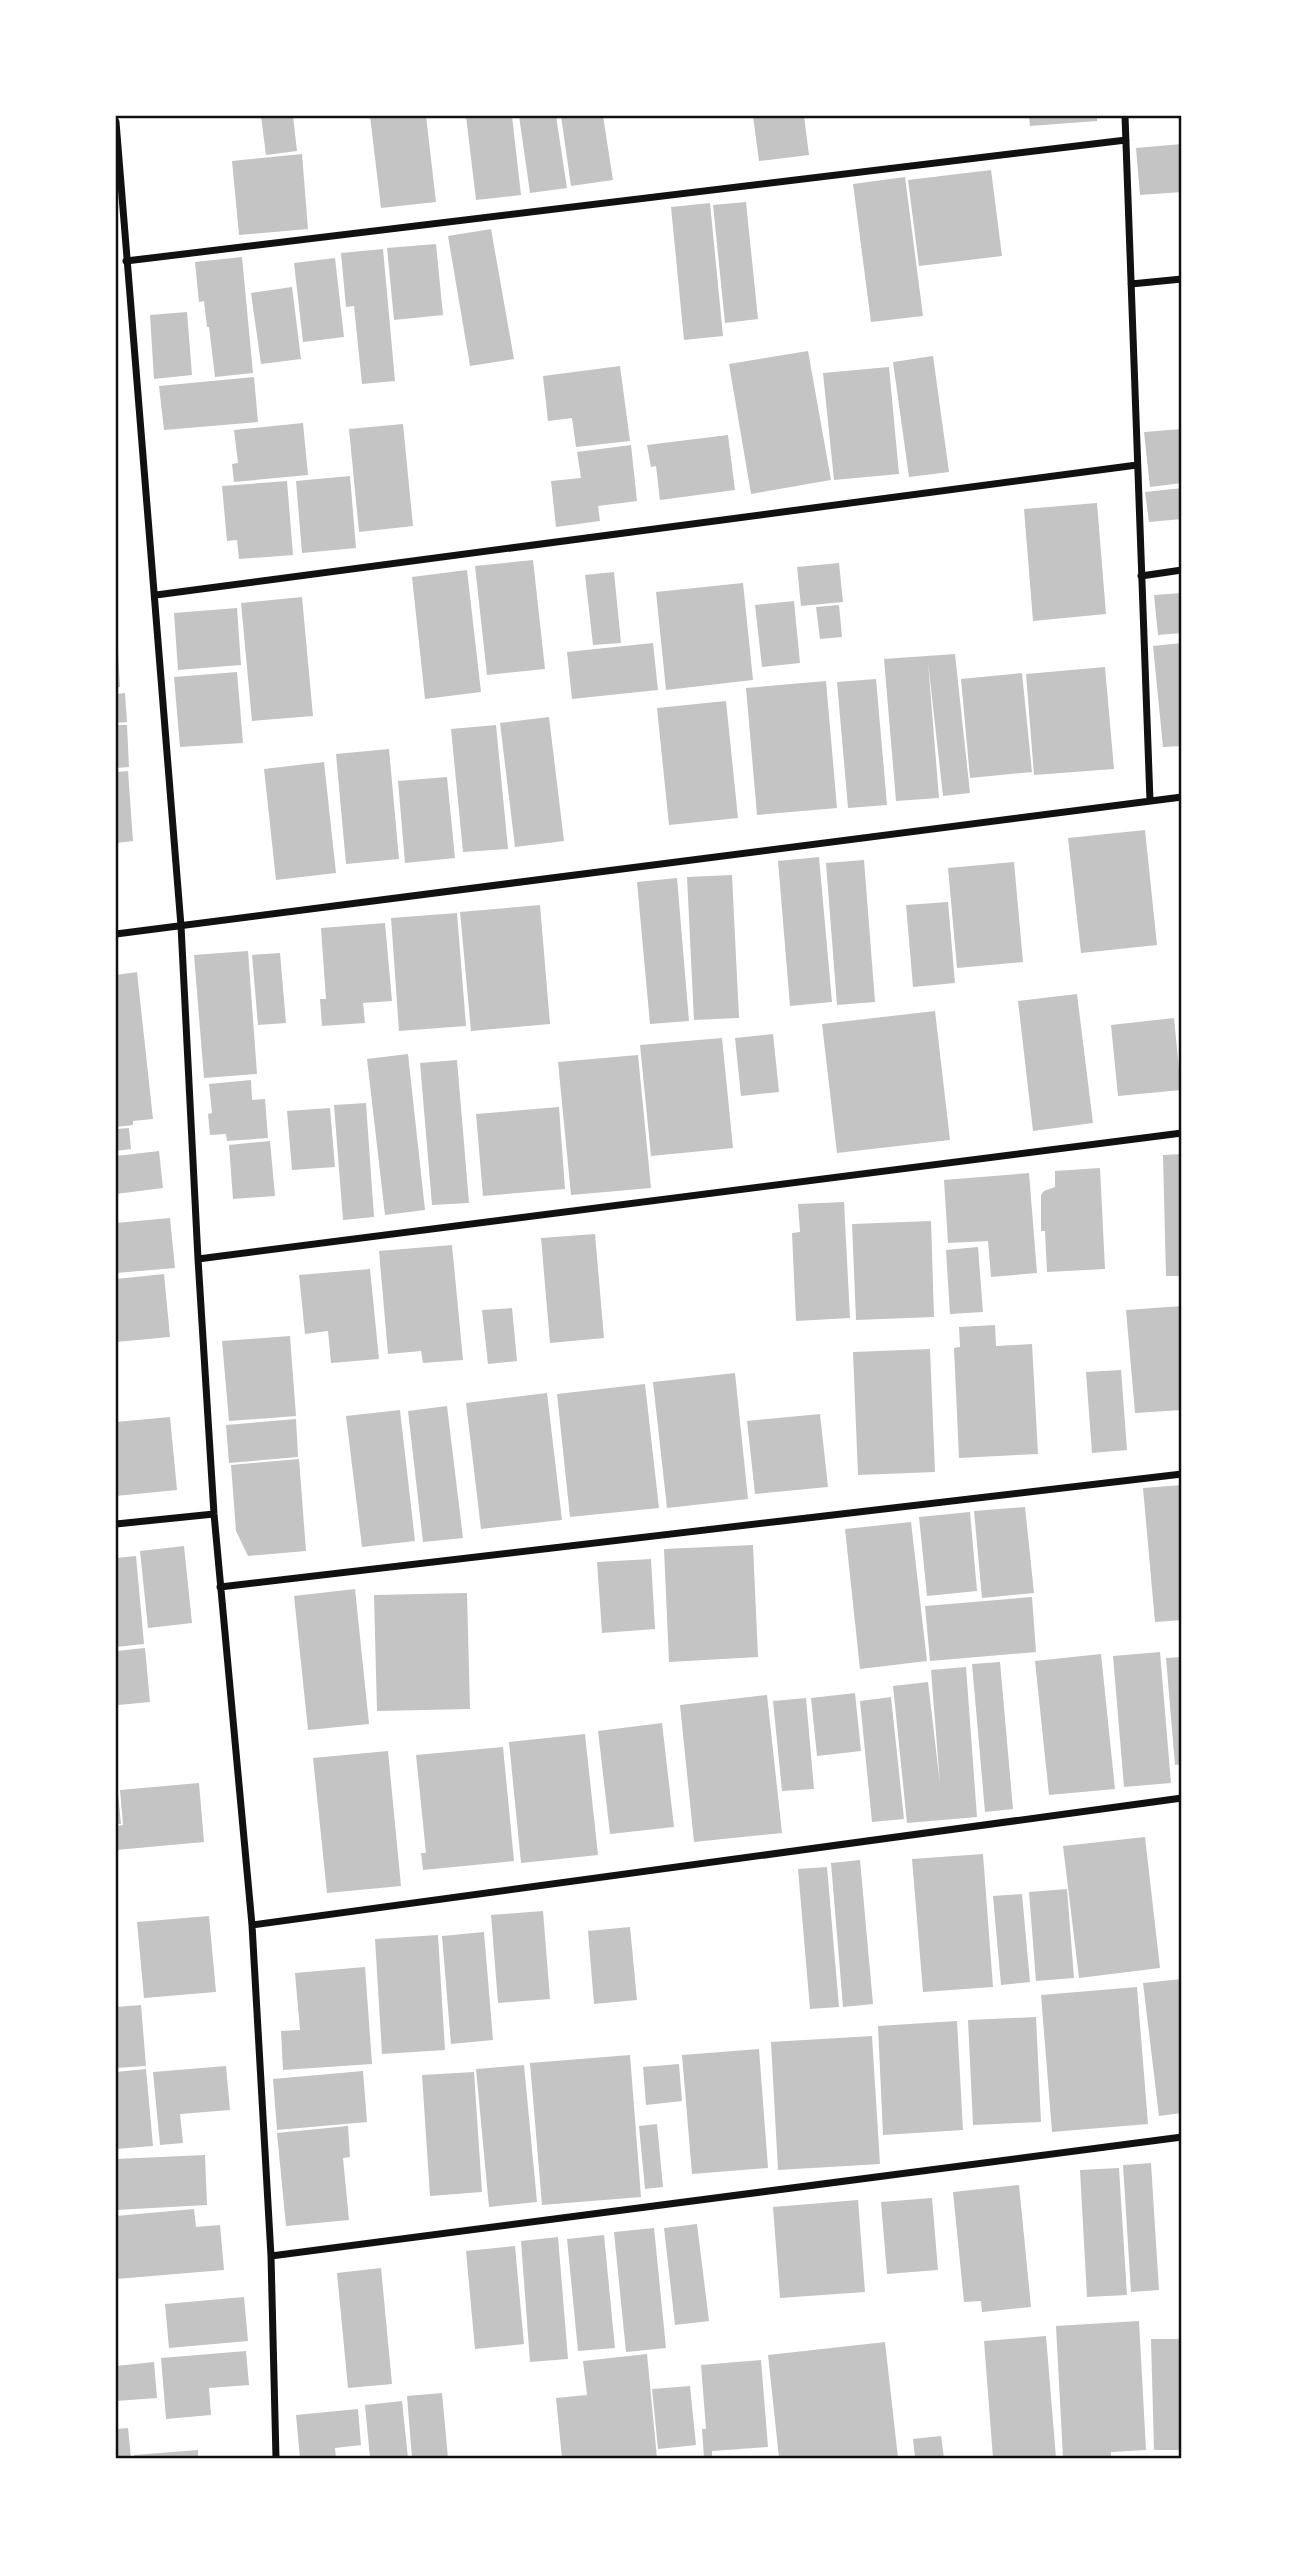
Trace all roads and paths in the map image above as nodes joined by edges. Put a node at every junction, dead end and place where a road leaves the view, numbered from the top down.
1 (1125, 116) edge
2 (116, 122) edge
3 (1126, 140) junction
4 (127, 261) junction
5 (1181, 279) edge
6 (1131, 284) junction
7 (1137, 466) junction
8 (1181, 570) edge
9 (1141, 576) junction
10 (156, 594) junction
11 (1181, 797) edge
12 (1150, 801) junction
13 (181, 926) junction
14 (116, 934) edge
15 (1181, 1133) edge
16 (198, 1259) junction
17 (1181, 1474) edge
18 (214, 1514) junction
19 (116, 1524) edge
20 (220, 1587) junction
21 (1181, 1798) edge
22 (252, 1925) junction
23 (1181, 2137) edge
24 (271, 2256) junction
25 (276, 2459) edge

1 - 3 street
2 - 4 street
3 - 4 street
3 - 6 street
4 - 10 street
5 - 6 street
6 - 7 street
7 - 9 street
7 - 10 street
8 - 9 street
9 - 12 street
10 - 13 street
11 - 12 street
12 - 13 street
13 - 14 street
13 - 16 street
15 - 16 street
16 - 18 street
17 - 20 street
18 - 19 street
18 - 20 street
20 - 22 street
21 - 22 street
22 - 24 street
23 - 24 street
24 - 25 street

